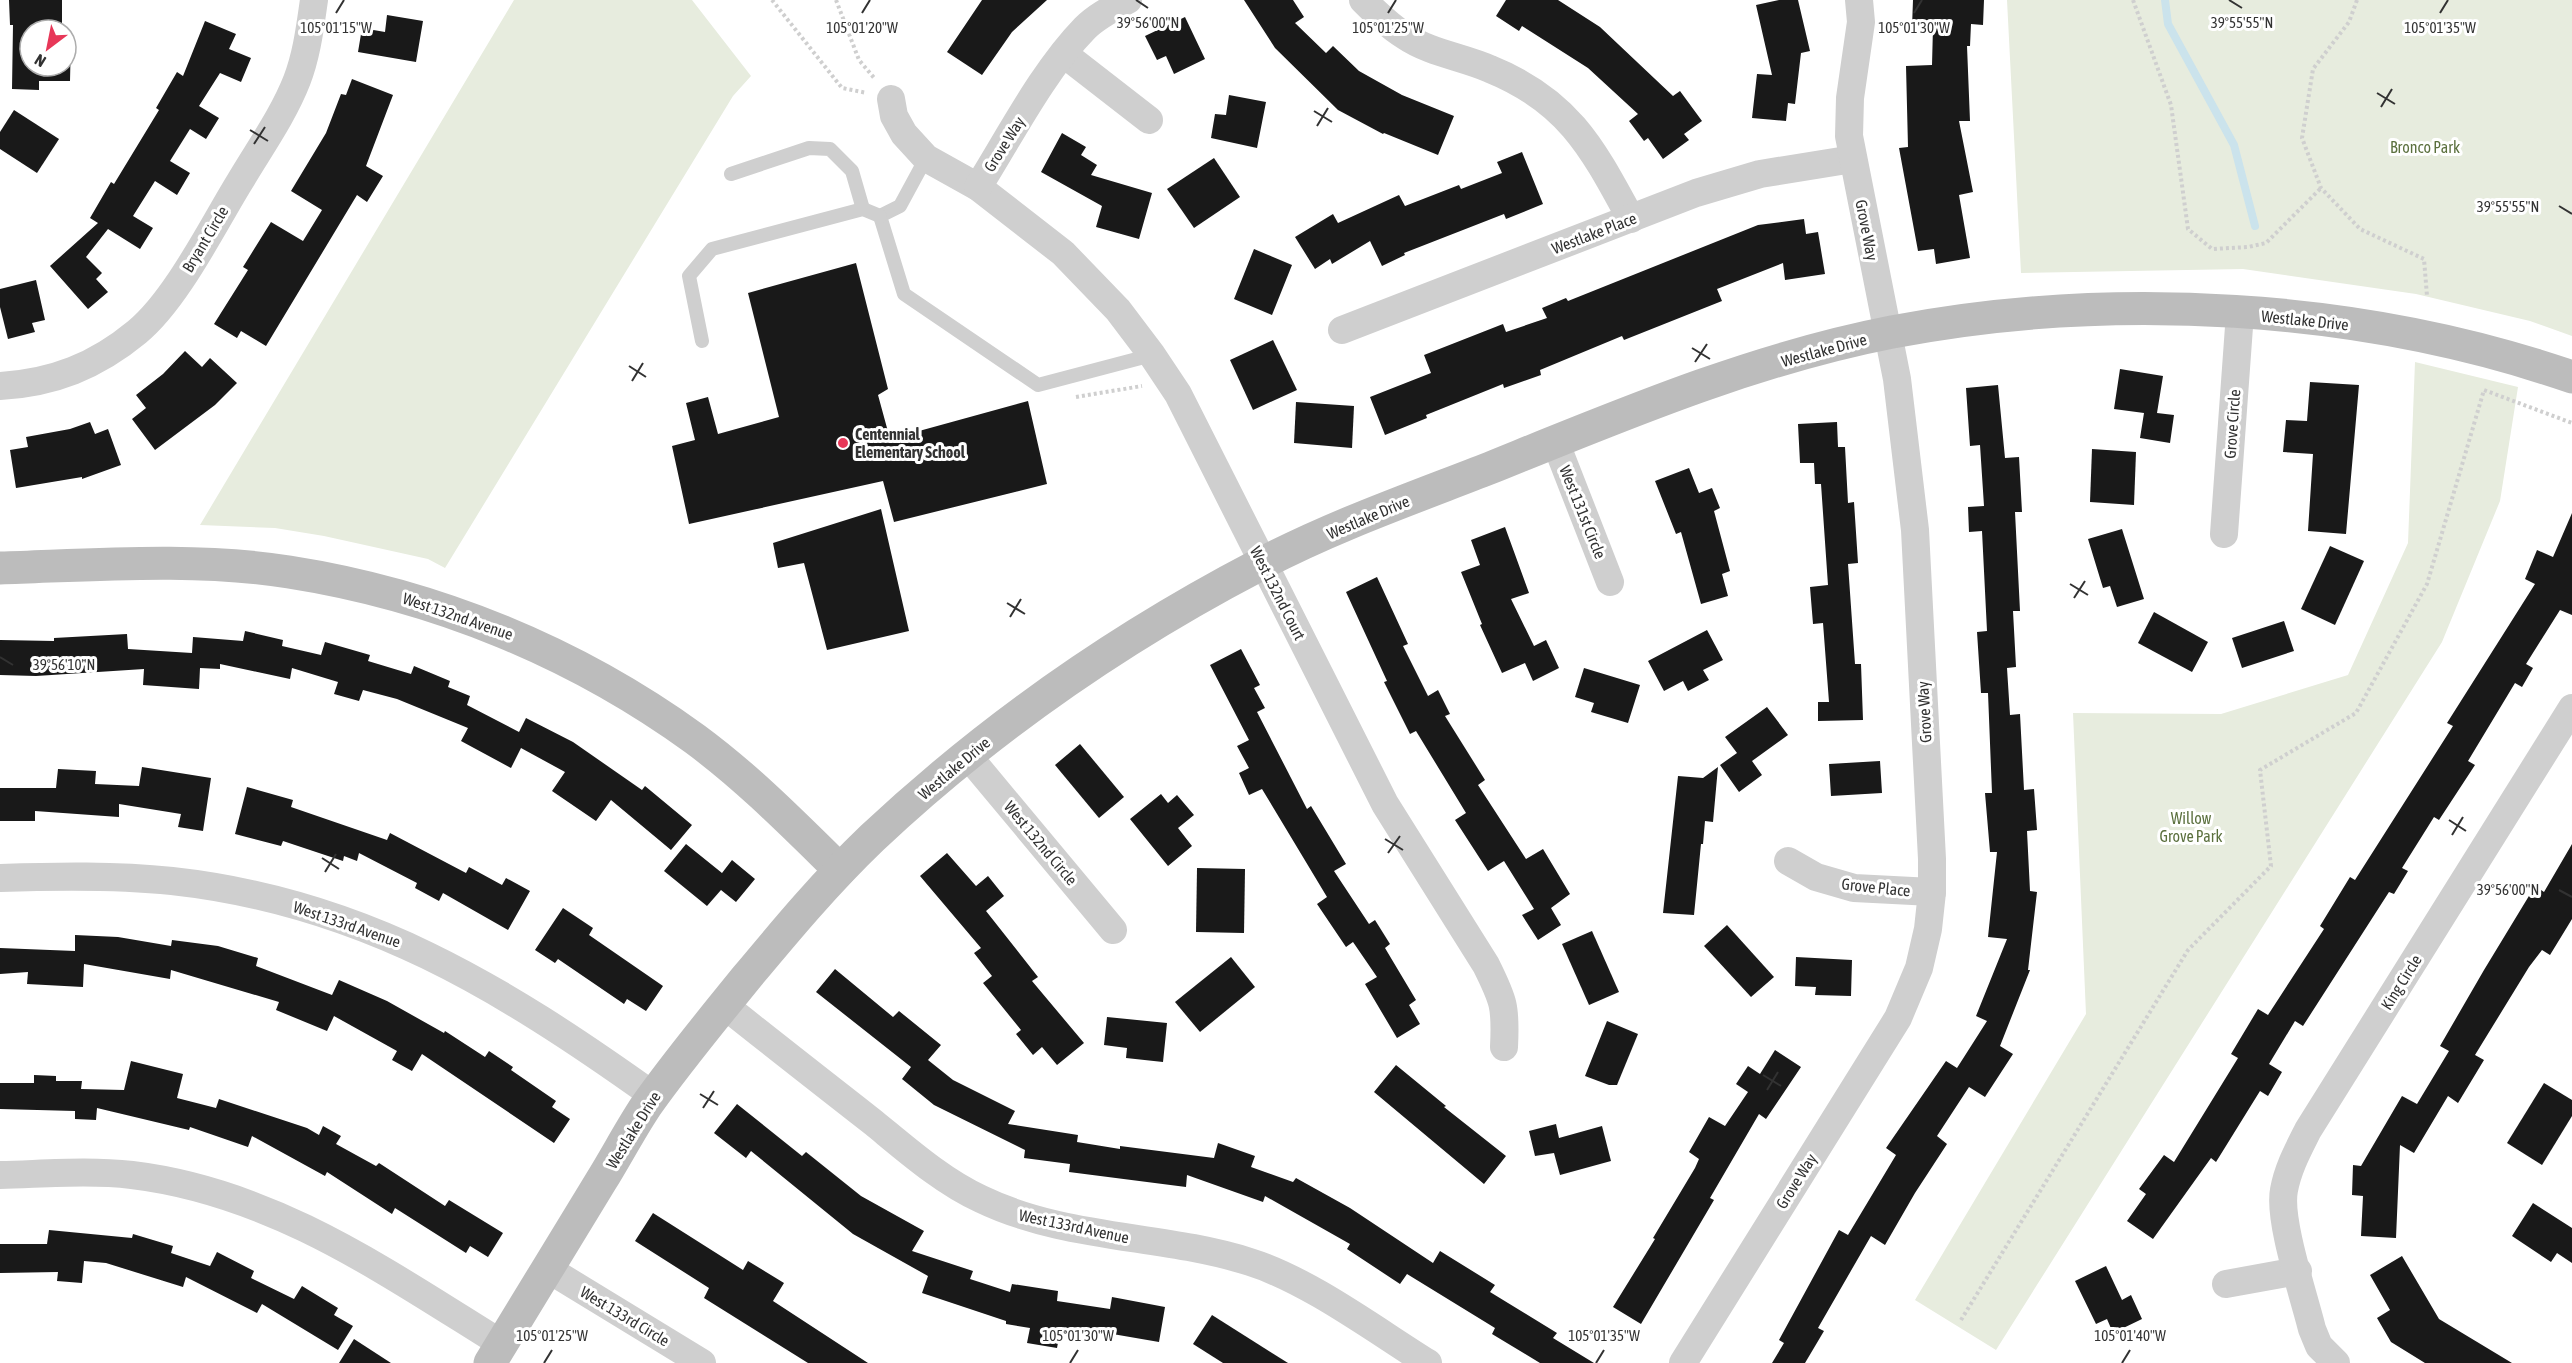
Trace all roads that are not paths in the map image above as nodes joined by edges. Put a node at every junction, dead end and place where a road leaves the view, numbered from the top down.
1 (314, 0) edge
2 (1128, 0) edge
3 (1363, 0) edge
4 (1859, 0) edge
5 (1064, 54) junction
6 (891, 99) road end
7 (1149, 120) dead end
8 (926, 158) junction
9 (1853, 159) junction
10 (731, 174) dead end
11 (978, 187) junction
12 (863, 209) junction
13 (880, 216) junction
14 (1631, 219) junction
15 (2240, 313) junction
16 (1342, 330) dead end
17 (1888, 333) junction
18 (702, 340) dead end
19 (1152, 355) junction
20 (2572, 378) edge
21 (0, 386) edge
22 (1555, 441) junction
23 (2224, 534) dead end
24 (1263, 563) junction
25 (0, 568) edge
26 (1610, 582) dead end
27 (2572, 708) edge
28 (968, 756) junction
29 (1788, 861) dead end
30 (840, 870) junction
31 (0, 878) edge
32 (1932, 892) junction
33 (1113, 930) dead end
34 (724, 1005) junction
35 (1504, 1047) dead end
36 (654, 1096) junction
37 (0, 1175) edge
38 (548, 1269) junction
39 (2298, 1271) junction
40 (2226, 1284) dead end
41 (496, 1353) edge
42 (702, 1363) edge
43 (1428, 1363) edge
44 (1683, 1363) edge
45 (2336, 1363) edge

1 - 21 street, Bryant Circle
2 - 5 street, Grove Way
3 - 14 street
4 - 9 street, Grove Way
5 - 7 street
5 - 11 street, Grove Way
6 - 8 street, Grove Way
8 - 11 street, Grove Way
8 - 13 lane
9 - 14 street, Westlake Place
9 - 17 street, Grove Way
10 - 12 lane
11 - 19 street, West 132nd Court
12 - 13 lane
12 - 18 lane
13 - 19 lane
14 - 16 street, Westlake Place
15 - 17 street, Westlake Drive
15 - 20 street, Westlake Drive
15 - 23 street, Grove Circle
17 - 22 street, Westlake Drive
17 - 32 street, Grove Way
19 - 24 street, West 132nd Court
22 - 24 street, Westlake Drive
22 - 26 street, West 131st Circle
24 - 28 street, Westlake Drive
24 - 35 street, West 132nd Court
25 - 30 street, West 132nd Avenue
27 - 39 street, King Circle
28 - 30 street, Westlake Drive
28 - 33 street, West 132nd Circle
29 - 32 street, Grove Place
30 - 34 street, Westlake Drive
31 - 36 street, West 133rd Avenue
32 - 44 street, Grove Way
34 - 36 street, Westlake Drive
34 - 43 street, West 133rd Avenue
36 - 38 street, Westlake Drive
37 - 41 street
38 - 41 street, Westlake Drive
38 - 42 street, West 133rd Circle
39 - 40 street
39 - 45 street, King Circle

